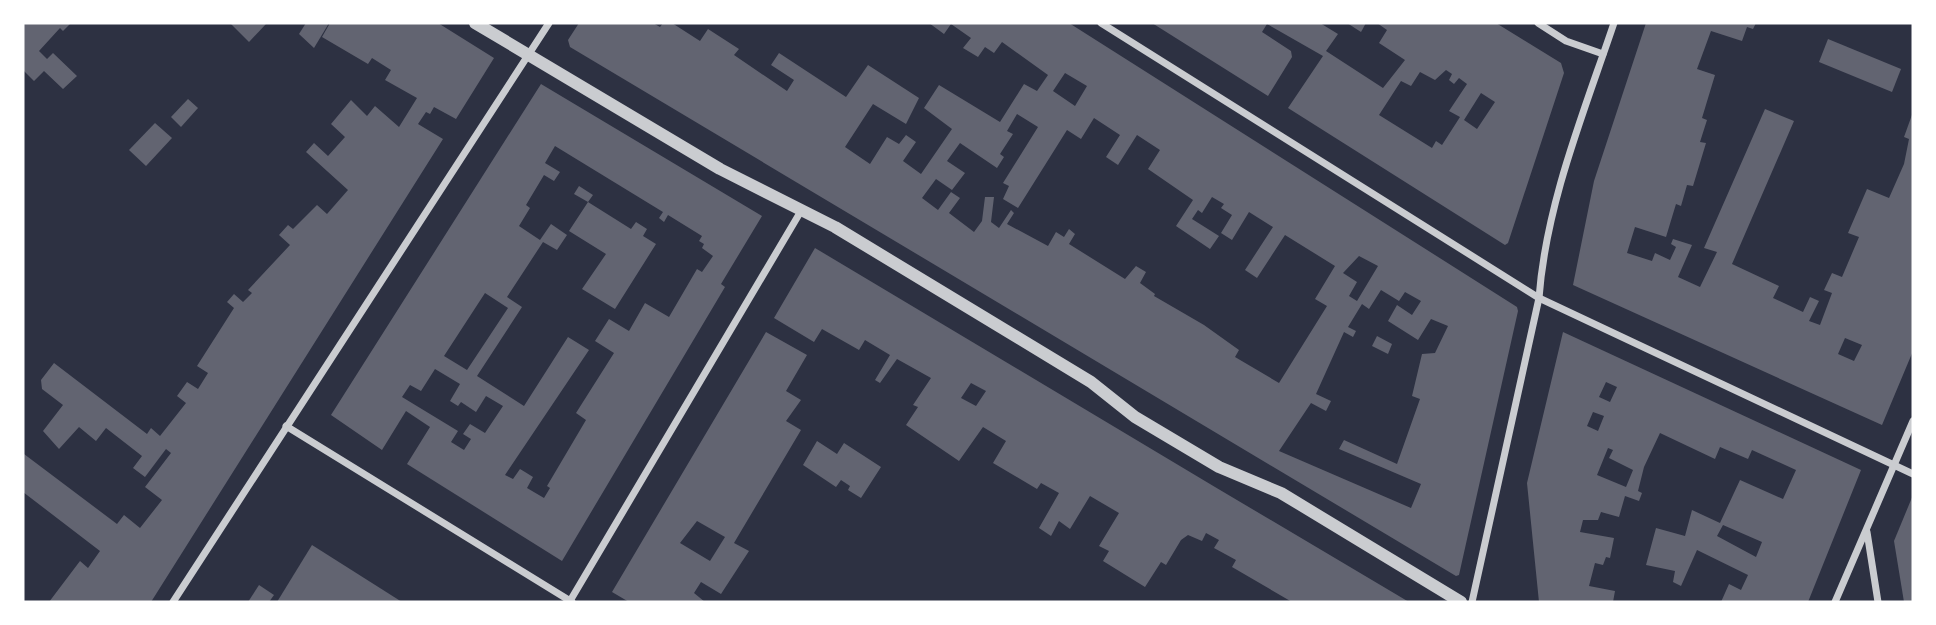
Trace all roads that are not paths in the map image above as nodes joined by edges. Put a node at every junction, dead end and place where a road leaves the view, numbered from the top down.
1 (475, 23) edge
2 (549, 23) edge
3 (1101, 23) edge
4 (1538, 23) edge
5 (1614, 23) edge
6 (529, 54) junction
7 (1603, 54) junction
8 (800, 211) junction
9 (1539, 298) junction
10 (1913, 421) edge
11 (286, 426) junction
12 (1895, 466) junction
13 (1913, 474) edge
14 (1867, 532) junction
15 (173, 602) edge
16 (571, 602) edge
17 (1461, 602) edge
18 (1472, 602) edge
19 (1835, 602) edge
20 (1878, 602) edge

1 - 6 street
2 - 6 street
3 - 9 street
4 - 7 street
5 - 7 street
6 - 8 street
6 - 11 street
7 - 9 street
8 - 16 street
8 - 17 street
9 - 12 street
9 - 18 street
10 - 12 street
11 - 15 street
11 - 16 street
12 - 13 street
12 - 14 street
14 - 19 street
14 - 20 street

